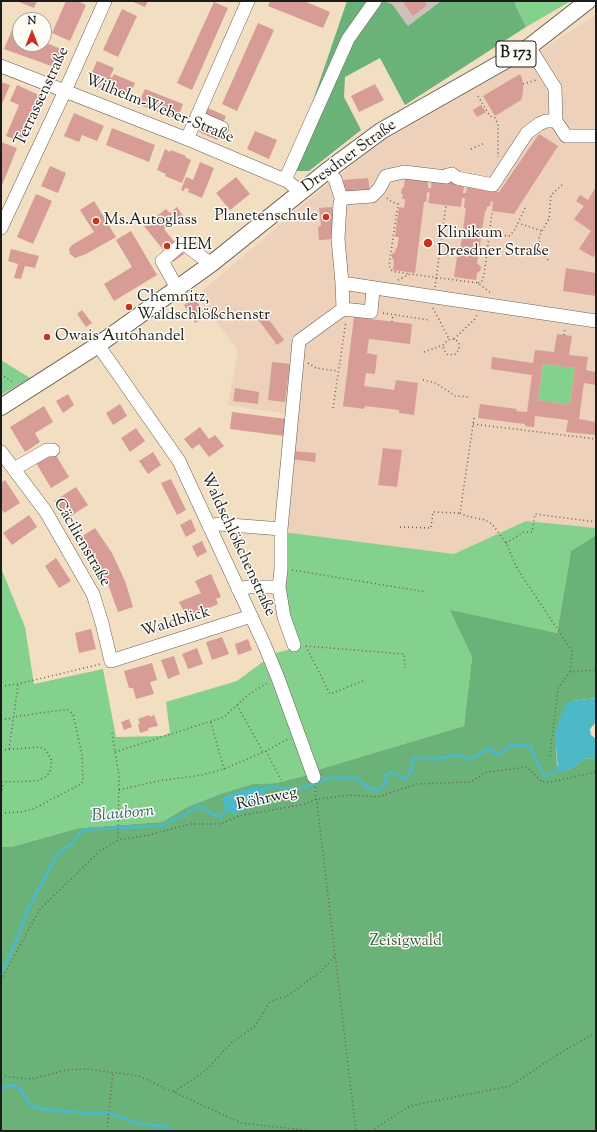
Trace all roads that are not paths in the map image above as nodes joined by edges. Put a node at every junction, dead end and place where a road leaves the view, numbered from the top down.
1 (106, 1) edge
2 (248, 1) edge
3 (375, 1) edge
4 (588, 1) edge
5 (529, 46) junction
6 (1, 66) edge
7 (65, 91) junction
8 (197, 117) junction
9 (556, 121) junction
10 (222, 128) dead end
11 (596, 136) edge
12 (187, 139) junction
13 (327, 171) junction
14 (285, 180) junction
15 (301, 192) junction
16 (342, 201) junction
17 (1, 228) edge
18 (211, 264) junction
19 (342, 284) junction
20 (177, 288) junction
21 (378, 289) junction
22 (345, 309) junction
23 (596, 321) edge
24 (98, 345) junction
25 (1, 407) edge
26 (53, 450) dead end
27 (1, 452) edge
28 (14, 469) junction
29 (209, 526) junction
30 (281, 529) junction
31 (279, 587) junction
32 (238, 589) junction
33 (251, 616) junction
34 (300, 646) road end
35 (110, 661) joint
36 (314, 777) dead end

1 - 7 street, Terrassenstraße
2 - 8 street
3 - 14 street
4 - 5 main road, Dresdner Straße / B 173
5 - 9 street
5 - 13 main road, Dresdner Straße / B 173
6 - 7 street, Wilhelm-Weber-Straße
7 - 12 street, Wilhelm-Weber-Straße
7 - 17 street, Terrassenstraße
8 - 10 street
8 - 12 street
9 - 11 street
9 - 16 street
12 - 14 street, Wilhelm-Weber-Straße
13 - 15 main road, Dresdner Straße / B 173
13 - 16 street
14 - 15 street, Wilhelm-Weber-Straße
15 - 18 main road, Dresdner Straße / B 173
16 - 19 street
18 - 20 main road, Dresdner Straße / B 173
18 - 20 street
19 - 21 street
19 - 22 street
20 - 24 main road, Dresdner Straße / B 173
21 - 22 street
21 - 23 street
22 - 30 street
24 - 25 main road, Dresdner Straße / B 173
24 - 29 street, Waldschlößchenstraße
26 - 28 street
27 - 28 street, Cäcilienstraße
28 - 35 street, Cäcilienstraße
29 - 30 street
29 - 32 street, Waldschlößchenstraße
30 - 31 street
31 - 32 street
31 - 34 street
32 - 33 street, Waldschlößchenstraße
33 - 35 street, Waldblick
33 - 36 street, Waldschlößchenstraße

